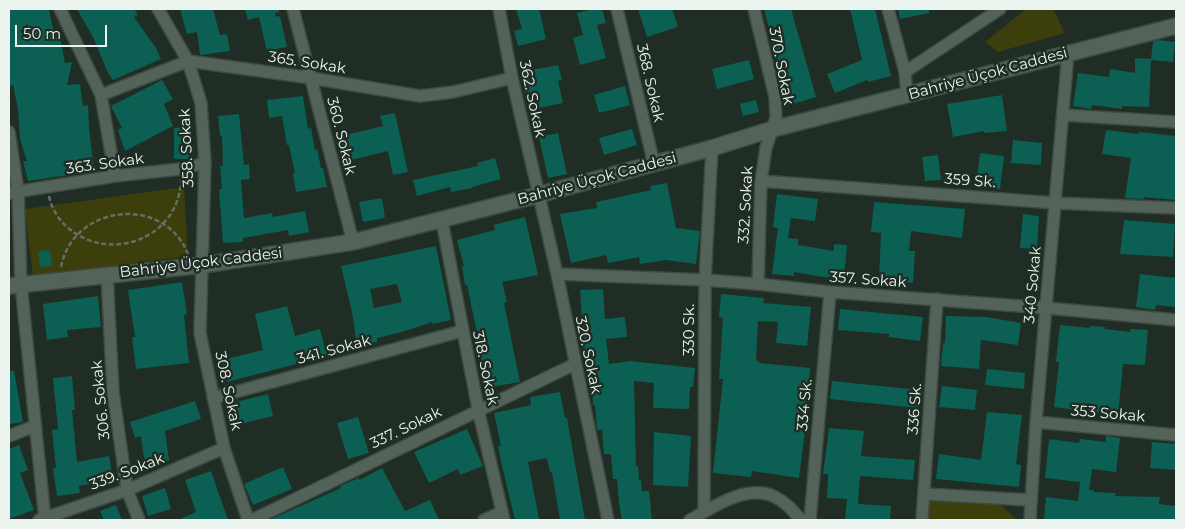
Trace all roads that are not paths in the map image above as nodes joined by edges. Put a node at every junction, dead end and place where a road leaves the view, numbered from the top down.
1 (60, 9) edge
2 (158, 9) edge
3 (293, 9) edge
4 (498, 9) edge
5 (617, 9) edge
6 (754, 9) edge
7 (888, 9) edge
8 (1000, 9) edge
9 (1176, 26) edge
10 (1068, 53) junction
11 (188, 61) junction
12 (905, 72) junction
13 (311, 78) junction
14 (512, 78) junction
15 (101, 95) junction
16 (907, 95) junction
17 (1063, 115) junction
18 (1176, 122) edge
19 (773, 129) junction
20 (9, 132) edge
21 (712, 148) junction
22 (205, 163) junction
23 (654, 164) junction
24 (115, 176) junction
25 (761, 181) junction
26 (13, 192) edge
27 (538, 196) junction
28 (1055, 203) junction
29 (1176, 208) edge
30 (442, 220) junction
31 (353, 242) junction
32 (198, 265) junction
33 (107, 274) junction
34 (557, 274) junction
35 (705, 280) junction
36 (758, 284) junction
37 (15, 285) edge
38 (830, 292) junction
39 (937, 299) junction
40 (1047, 308) junction
41 (1176, 320) edge
42 (462, 331) junction
43 (575, 364) junction
44 (213, 398) junction
45 (478, 410) junction
46 (1036, 422) junction
47 (35, 426) junction
48 (1176, 435) edge
49 (9, 436) edge
50 (224, 448) junction
51 (127, 490) junction
52 (924, 494) junction
53 (1030, 500) junction
54 (704, 512) junction
55 (503, 516) edge
56 (43, 520) edge
57 (140, 520) edge
58 (250, 520) edge
59 (484, 520) edge
60 (608, 520) edge
61 (690, 520) edge
62 (801, 520) edge
63 (810, 520) edge
64 (922, 520) edge
65 (1030, 520) edge

1 - 15 street
2 - 11 street, 358. Sokak
3 - 13 street, 360. Sokak
4 - 14 street, 362. Sokak
5 - 23 street, 368. Sokak
6 - 19 street, 370. Sokak
7 - 12 street
8 - 12 street
9 - 10 street, Bahriye Üçok Caddesi
10 - 16 street, Bahriye Üçok Caddesi
10 - 17 street, 340 Sokak
11 - 13 street, 365. Sokak
11 - 15 street, 365. Sokak
11 - 22 street, 358. Sokak
12 - 16 street
13 - 14 street, 365. Sokak
13 - 31 street, 360. Sokak
14 - 27 street, 362. Sokak
15 - 24 street
16 - 19 street, Bahriye Üçok Caddesi
17 - 18 street
17 - 28 street, 340 Sokak
19 - 21 street, Bahriye Üçok Caddesi
19 - 25 street, 332. Sokak
20 - 26 street
21 - 23 street, Bahriye Üçok Caddesi
21 - 35 street, 330 Sk.
22 - 24 street, 363. Sokak
22 - 32 street, 358. Sokak
23 - 27 street, Bahriye Üçok Caddesi
24 - 26 street, 363. Sokak
25 - 28 street, 359 Sk.
25 - 36 street, 332. Sokak
26 - 37 street
27 - 30 street, Bahriye Üçok Caddesi
27 - 34 street, 320. Sokak
28 - 29 street, 359 Sk.
28 - 40 street, 340 Sokak
30 - 31 street, Bahriye Üçok Caddesi
30 - 42 street, 318. Sokak
31 - 32 street, Bahriye Üçok Caddesi
32 - 33 street, Bahriye Üçok Caddesi
32 - 44 street, 308. Sokak
33 - 37 street, Bahriye Üçok Caddesi
33 - 51 street, 306. Sokak
34 - 35 street, 357. Sokak
34 - 43 street, 320. Sokak
35 - 36 street, 357. Sokak
35 - 54 street, 330 Sk.
36 - 38 street, 357. Sokak
37 - 47 street
38 - 39 street, 357. Sokak
38 - 63 street, 334 Sk.
39 - 40 street, 357. Sokak
39 - 52 street, 336 Sk.
40 - 41 street, 357. Sokak
40 - 46 street, 340 Sokak
42 - 44 street, 341. Sokak
42 - 45 street, 318. Sokak
43 - 45 street, 337. Sokak
43 - 60 street, 320. Sokak
44 - 50 street, 308. Sokak
45 - 55 street, 318. Sokak
45 - 58 street, 337. Sokak
46 - 48 street, 353 Sokak
46 - 53 street, 340 Sokak
47 - 49 street
47 - 56 street
50 - 51 street, 339. Sokak
50 - 58 street, 308. Sokak
51 - 56 street, 339. Sokak
51 - 57 street, 306. Sokak
52 - 53 street
52 - 64 street, 336 Sk.
53 - 65 street, 340 Sokak
54 - 61 street
54 - 62 street
55 - 59 street

